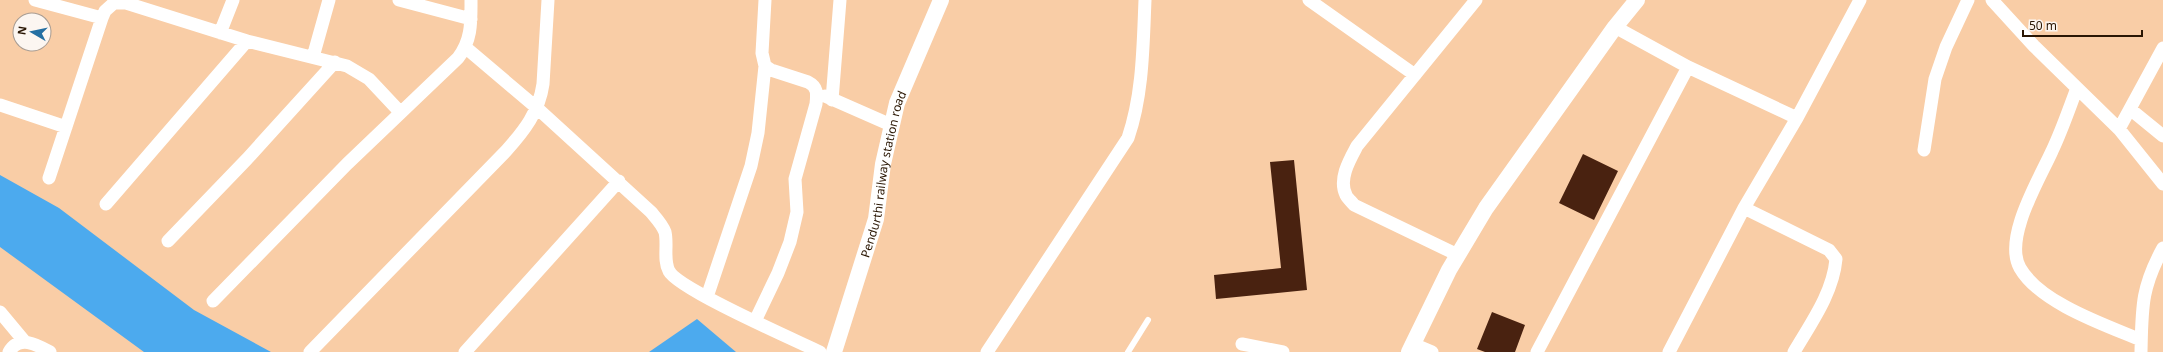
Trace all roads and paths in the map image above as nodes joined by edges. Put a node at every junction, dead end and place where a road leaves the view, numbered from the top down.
1 (35, 0) edge
2 (233, 0) edge
3 (329, 0) edge
4 (399, 0) edge
5 (471, 0) edge
6 (548, 0) edge
7 (765, 0) edge
8 (840, 0) edge
9 (941, 0) edge
10 (1145, 0) edge
11 (1309, 0) edge
12 (1476, 0) edge
13 (1637, 0) edge
14 (1860, 0) edge
15 (1968, 0) edge
16 (1992, 0) edge
17 (102, 18) junction
18 (471, 19) junction
19 (1615, 27) junction
20 (220, 33) junction
21 (248, 41) junction
22 (465, 48) junction
23 (2163, 48) edge
24 (313, 57) junction
25 (335, 62) junction
26 (765, 66) junction
27 (1688, 67) junction
28 (1415, 75) junction
29 (2077, 88) junction
30 (818, 93) junction
31 (832, 100) junction
32 (0, 105) edge
33 (537, 108) junction
34 (2130, 109) junction
35 (400, 112) junction
36 (1797, 118) junction
37 (891, 125) junction
38 (66, 126) junction
39 (2119, 129) junction
40 (2163, 136) edge
41 (1924, 150) dead end
42 (49, 178) dead end
43 (619, 181) junction
44 (2163, 184) edge
45 (106, 204) dead end
46 (1744, 208) junction
47 (168, 241) dead end
48 (2163, 248) edge
49 (1458, 255) junction
50 (707, 297) junction
51 (213, 301) dead end
52 (0, 312) edge
53 (1148, 320) dead end
54 (755, 321) junction
55 (25, 342) junction
56 (1242, 344) dead end
57 (2141, 346) edge
58 (1411, 348) edge
59 (9, 352) edge
60 (50, 352) edge
61 (310, 352) edge
62 (465, 352) edge
63 (820, 352) edge
64 (834, 352) edge
65 (987, 352) edge
66 (1128, 352) edge
67 (1283, 352) edge
68 (1432, 352) edge
69 (1538, 352) edge
70 (1669, 352) edge
71 (1794, 352) edge

1 - 17 street
2 - 20 street
3 - 24 street
4 - 18 street
5 - 18 street
6 - 33 street
7 - 26 street
8 - 31 street
9 - 37 street, Pendurthi railway station road
10 - 65 street
11 - 28 street
12 - 28 street
13 - 19 street
14 - 36 street
15 - 41 street
16 - 29 street
17 - 20 street
17 - 38 street
18 - 22 street
19 - 27 street
19 - 49 street
20 - 21 street
21 - 24 street
21 - 45 street
22 - 33 street
22 - 35 street
23 - 34 street
24 - 25 street
25 - 35 street
25 - 47 street
26 - 30 street
26 - 50 street
27 - 36 street
27 - 69 street
28 - 49 street
29 - 39 street
29 - 57 street
30 - 31 street
30 - 54 street
31 - 37 street
32 - 38 street
33 - 43 street
33 - 61 street
34 - 39 street
34 - 40 street
35 - 51 street
36 - 46 street
37 - 64 street, Pendurthi railway station road
38 - 42 street
39 - 44 street
43 - 50 street
43 - 62 street
46 - 70 street
46 - 71 street
48 - 57 street
49 - 58 street
50 - 54 street
52 - 55 street
53 - 66 lane
54 - 63 street
55 - 59 street
55 - 60 street
56 - 67 street
58 - 68 street

